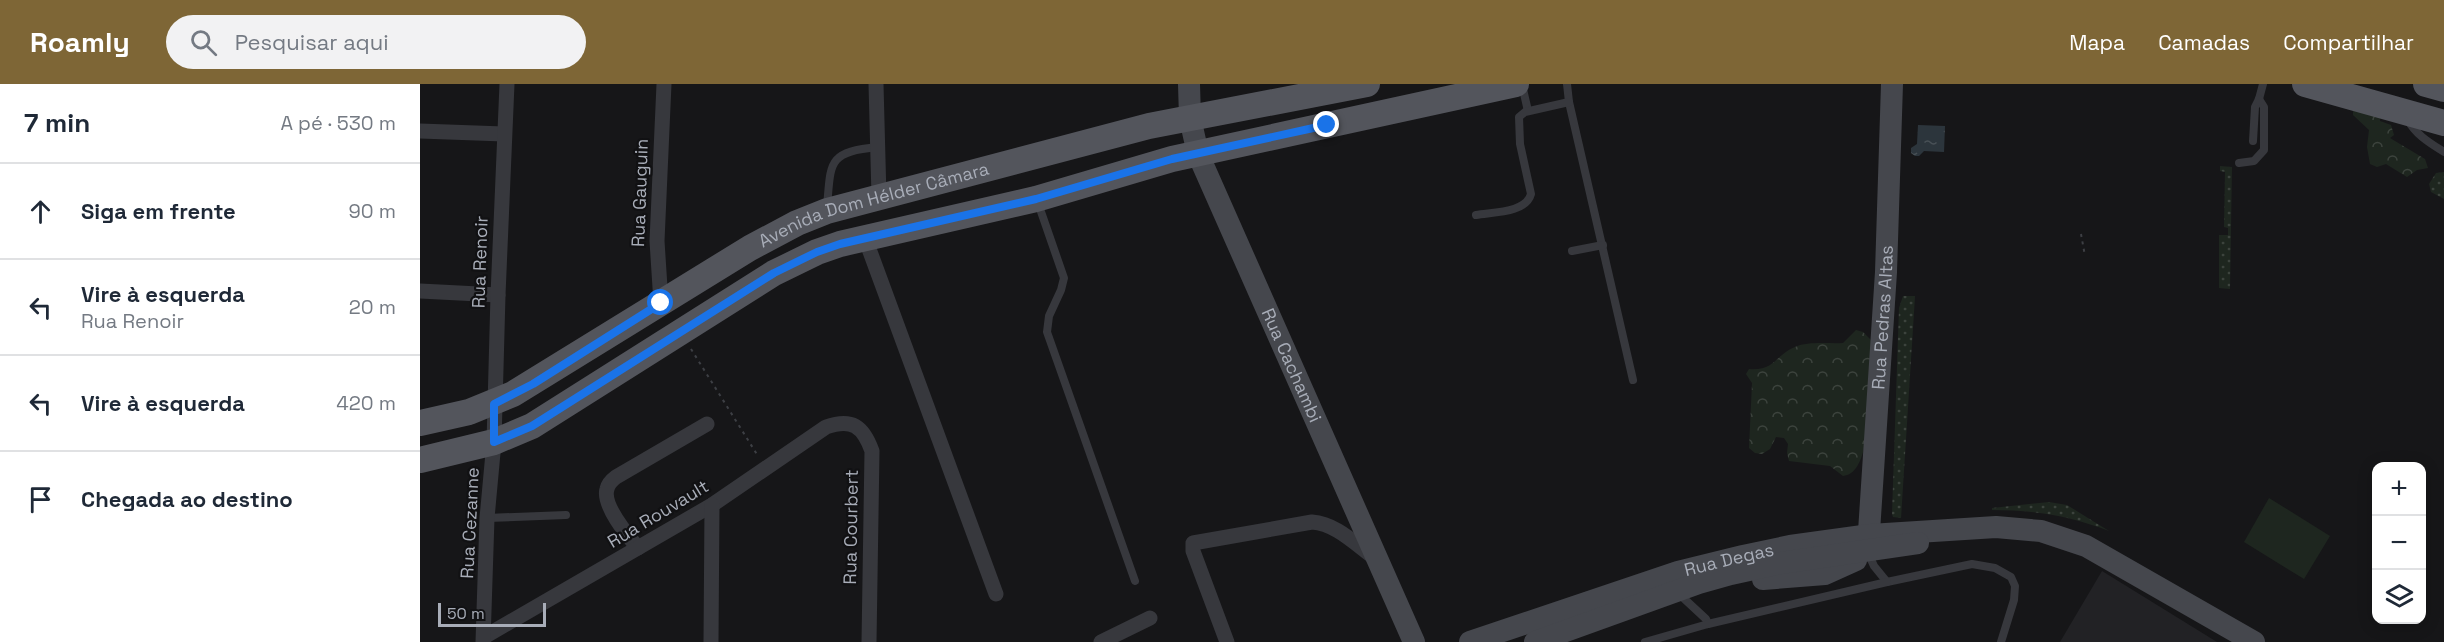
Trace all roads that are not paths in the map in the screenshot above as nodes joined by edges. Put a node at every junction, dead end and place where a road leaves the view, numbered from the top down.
1 (507, 84) edge
2 (664, 84) edge
3 (876, 84) edge
4 (1189, 84) edge
5 (1516, 84) edge
6 (1522, 84) edge
7 (1567, 84) edge
8 (1892, 84) edge
9 (2263, 84) edge
10 (2305, 84) edge
11 (2426, 84) edge
12 (1356, 85) edge
13 (2444, 89) edge
14 (2259, 99) junction
15 (1569, 102) junction
16 (1528, 111) junction
17 (2403, 111) junction
18 (1190, 118) junction
19 (2444, 123) edge
20 (1327, 125) junction
21 (420, 131) edge
22 (504, 134) junction
23 (2253, 141) dead end
24 (878, 147) junction
25 (2444, 152) edge
26 (1198, 154) junction
27 (2239, 164) dead end
28 (879, 197) junction
29 (1036, 199) junction
30 (827, 211) junction
31 (1476, 215) dead end
32 (865, 238) junction
33 (1603, 245) junction
34 (1572, 251) dead end
35 (420, 291) edge
36 (498, 295) junction
37 (661, 303) junction
38 (1633, 380) dead end
39 (494, 404) junction
40 (420, 423) edge
41 (849, 423) joint
42 (707, 424) dead end
43 (494, 442) junction
44 (420, 460) edge
45 (712, 505) junction
46 (566, 515) dead end
47 (487, 518) junction
48 (1869, 543) junction
49 (638, 548) junction
50 (1377, 560) junction
51 (1135, 580) dead end
52 (1887, 582) junction
53 (1677, 591) junction
54 (996, 594) dead end
55 (1150, 618) dead end
56 (1708, 624) junction
57 (484, 640) edge
58 (711, 642) edge
59 (869, 642) edge
60 (1101, 642) edge
61 (1227, 642) edge
62 (1413, 642) edge
63 (1470, 642) edge
64 (1535, 642) edge
65 (1645, 642) edge
66 (2001, 642) edge
67 (2254, 642) edge

1 - 22 street, Rua Renoir
2 - 37 street, Rua Gauguin
3 - 24 street
4 - 18 main road, Rua Cachambi
5 - 20 main road, Avenida Dom Hélder Câmara
6 - 16 lane
7 - 15 lane
8 - 48 main road, Rua Pedras Altas
9 - 14 lane
10 - 17 main road
11 - 13 main road
12 - 18 main road, Avenida Dom Hélder Câmara
12 - 20 main road
14 - 23 lane
14 - 27 lane
15 - 16 lane
15 - 33 lane
16 - 31 lane
17 - 19 main road
17 - 25 lane
18 - 26 main road, Rua Cachambi
18 - 28 main road, Avenida Dom Hélder Câmara
20 - 26 main road, Avenida Dom Hélder Câmara
21 - 22 street
22 - 36 street, Rua Renoir
24 - 28 street
24 - 30 lane
26 - 29 main road, Avenida Dom Hélder Câmara
26 - 50 main road, Rua Cachambi
28 - 30 main road, Avenida Dom Hélder Câmara
29 - 32 main road, Avenida Dom Hélder Câmara
29 - 51 lane
30 - 37 main road, Avenida Dom Hélder Câmara
32 - 43 main road, Avenida Dom Hélder Câmara
32 - 54 street
33 - 34 lane
33 - 38 lane
35 - 36 street
36 - 39 street, Rua Renoir
37 - 39 main road, Avenida Dom Hélder Câmara
39 - 40 main road, Avenida Dom Hélder Câmara
39 - 43 street, Rua Renoir
41 - 45 street, Rua Rouvault
41 - 59 street, Rua Courbert
42 - 49 street
43 - 44 main road, Avenida Dom Hélder Câmara
43 - 47 street, Rua Cezanne
45 - 49 street, Rua Rouvault
45 - 58 street
46 - 47 lane
47 - 57 street, Rua Cezanne
48 - 52 lane
48 - 53 main road, Rua Degas
48 - 63 main road, Rua Degas
48 - 67 main road, Rua Degas
49 - 57 street, Rua Rouvault
50 - 61 street
50 - 62 main road, Rua Cachambi
52 - 56 lane
52 - 66 lane
53 - 56 lane
53 - 64 main road, Rua Degas
55 - 60 street
56 - 65 lane

